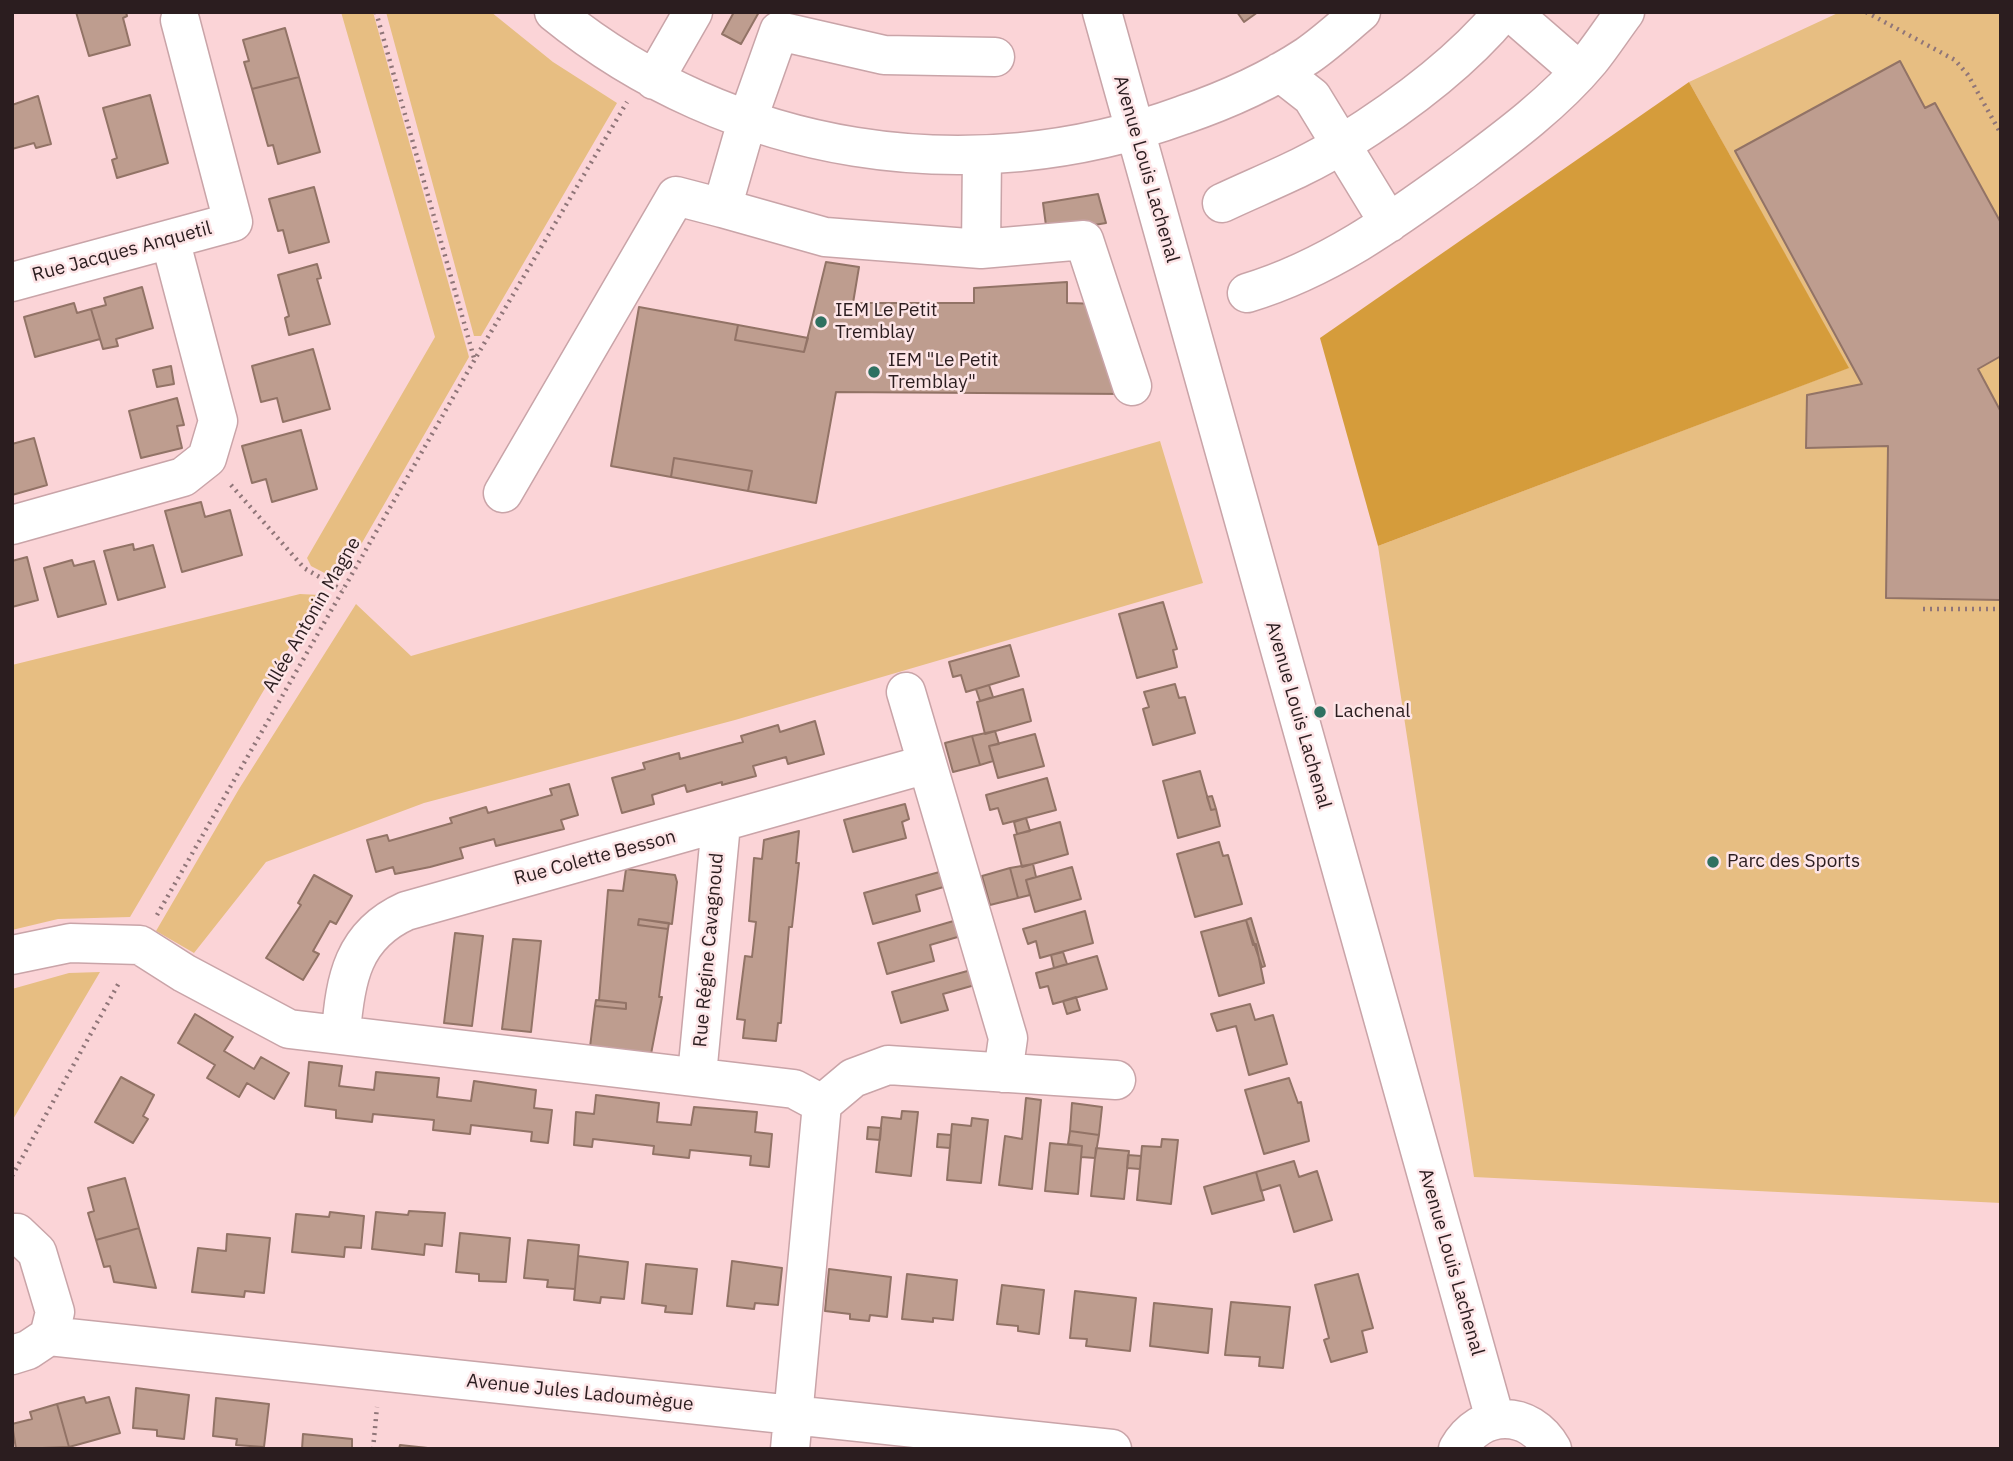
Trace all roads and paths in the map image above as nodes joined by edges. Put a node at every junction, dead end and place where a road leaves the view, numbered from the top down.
1 (376, 12) edge
2 (554, 12) edge
3 (693, 12) edge
4 (1102, 12) edge
5 (1361, 12) edge
6 (1503, 12) edge
7 (1511, 12) edge
8 (1625, 12) edge
9 (1866, 12) edge
10 (180, 20) dead end
11 (594, 25) edge
12 (995, 57) dead end
13 (1579, 71) junction
14 (1280, 72) junction
15 (654, 80) junction
16 (747, 121) junction
17 (1136, 133) junction
18 (2001, 134) edge
19 (1342, 145) junction
20 (982, 155) junction
21 (1222, 203) dead end
22 (722, 208) junction
23 (1389, 223) junction
24 (170, 239) junction
25 (981, 249) junction
26 (12, 282) edge
27 (1247, 293) dead end
28 (475, 359) junction
29 (1132, 386) dead end
30 (207, 458) junction
31 (503, 493) dead end
32 (12, 525) edge
33 (342, 590) junction
34 (1923, 609) dead end
35 (2001, 609) edge
36 (906, 692) dead end
37 (927, 764) junction
38 (720, 824) junction
39 (141, 945) junction
40 (12, 955) edge
41 (341, 1033) junction
42 (1003, 1073) junction
43 (697, 1075) junction
44 (1116, 1080) dead end
45 (821, 1104) junction
46 (12, 1176) edge
47 (12, 1233) edge
48 (49, 1336) junction
49 (12, 1355) edge
50 (1495, 1419) junction
51 (792, 1432) edge
52 (1111, 1449) edge
53 (1458, 1449) edge
54 (1552, 1449) edge

1 - 28 path
2 - 11 street
3 - 15 street
4 - 17 street, Avenue Louis Lachenal
5 - 14 street
6 - 19 street
7 - 13 street
8 - 13 street
9 - 18 path
10 - 24 street, Rue Jacques Anquetil
11 - 15 street
12 - 16 street
13 - 23 street
14 - 17 street
14 - 19 street
15 - 16 street
15 - 28 path, Allée Antonin Magne
16 - 20 street
16 - 22 street
17 - 20 street
17 - 50 street, Avenue Louis Lachenal
19 - 21 street
19 - 23 street
20 - 25 street
22 - 25 street
22 - 31 street
23 - 27 street
24 - 26 street, Rue Jacques Anquetil
24 - 30 street
25 - 29 street
28 - 33 path, Allée Antonin Magne
30 - 32 street
30 - 33 path
33 - 39 path, Allée Antonin Magne
34 - 35 path
36 - 37 street
37 - 38 street, Rue Colette Besson
37 - 42 street
38 - 41 street, Rue Colette Besson
38 - 43 street, Rue Régine Cavagnoud
39 - 40 street
39 - 41 street
39 - 46 path, Allée Antonin Magne
41 - 43 street
42 - 44 street
42 - 45 street
43 - 45 street
45 - 51 street
47 - 48 street
48 - 49 street
48 - 51 street, Avenue Jules Ladoumègue
50 - 53 street
50 - 54 street
51 - 52 street, Avenue Jules Ladoumègue

